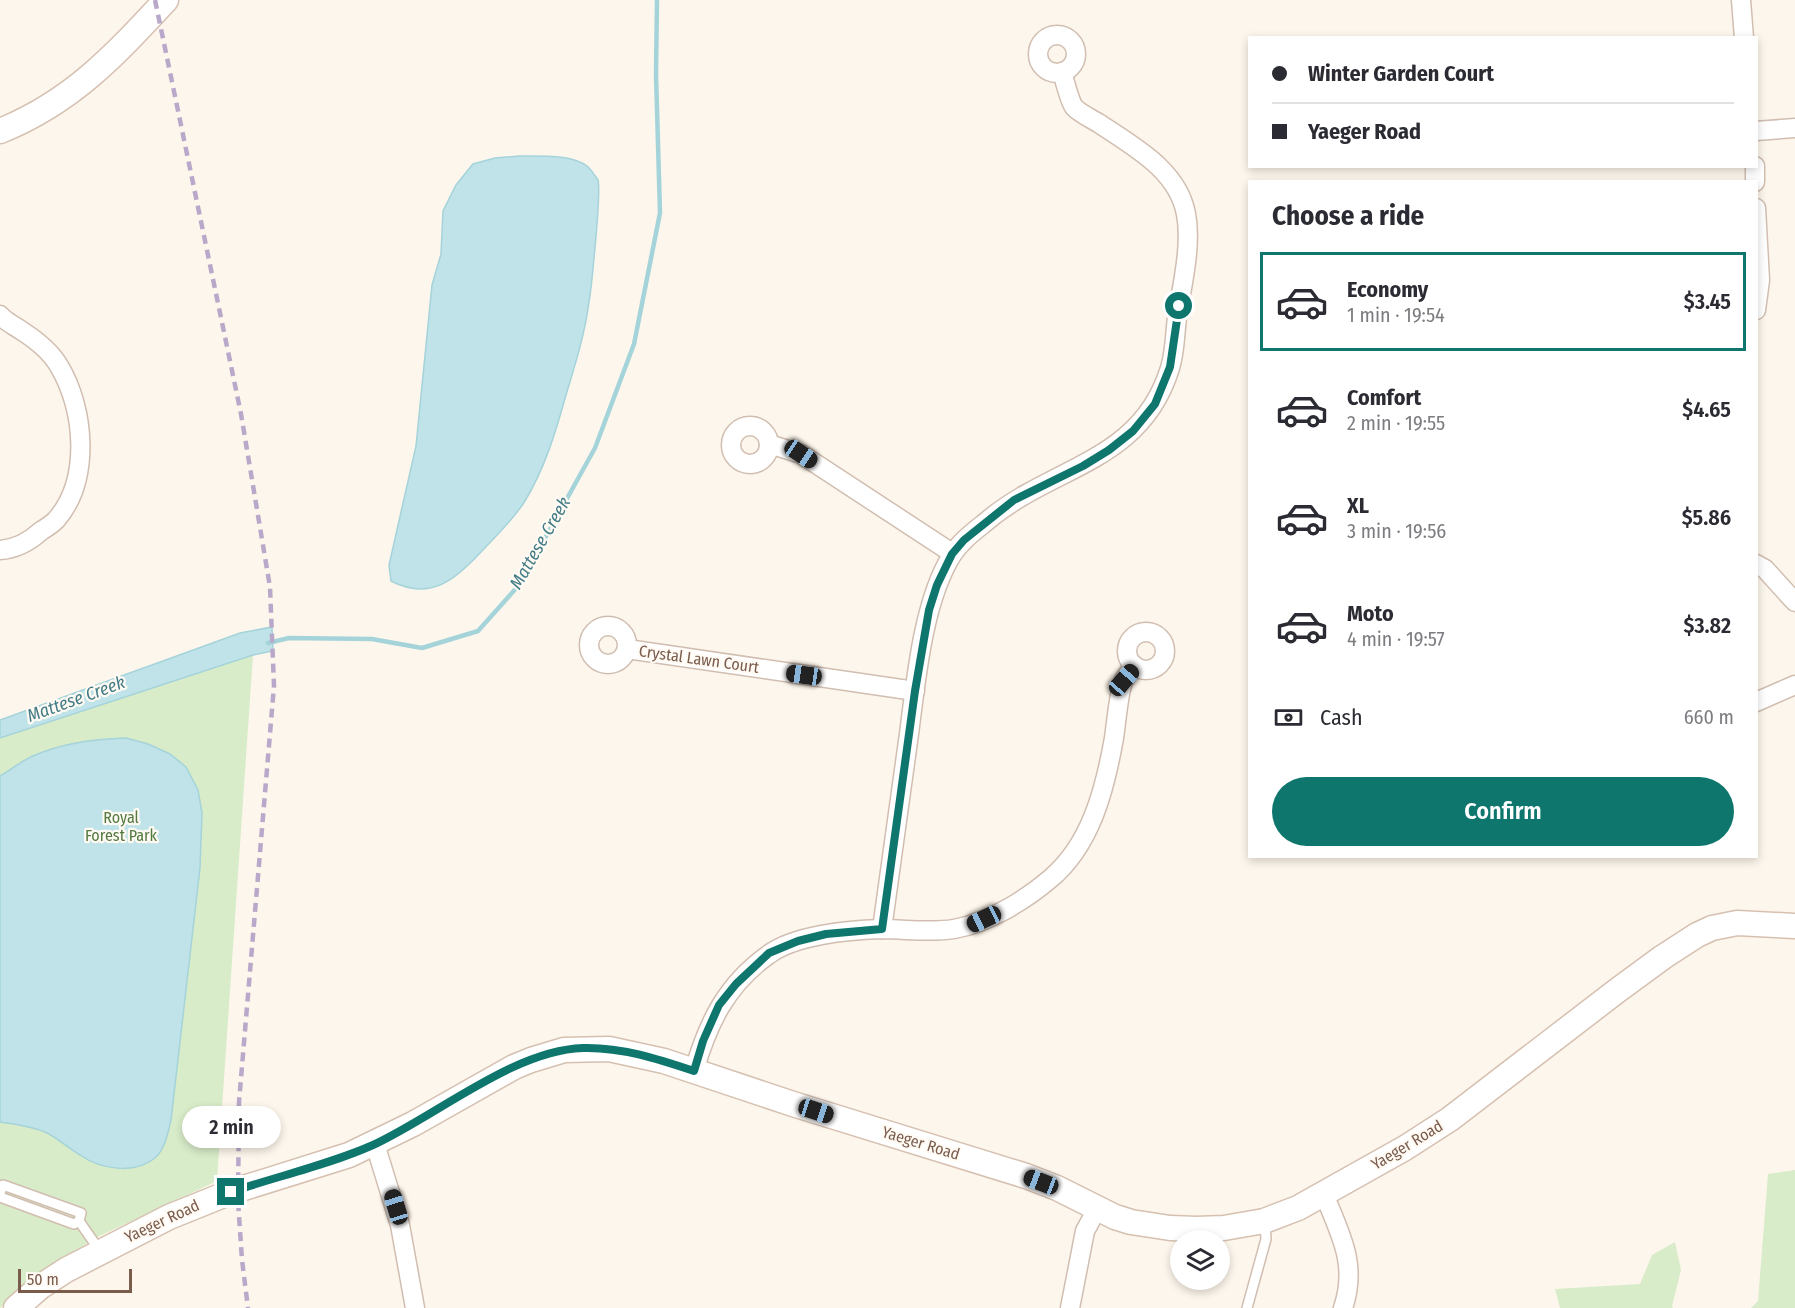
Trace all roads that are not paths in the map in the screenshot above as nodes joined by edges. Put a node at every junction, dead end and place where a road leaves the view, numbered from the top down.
1 (166, 0) edge
2 (1741, 0) edge
3 (1744, 36) edge
4 (1062, 72) dead end
5 (1795, 128) edge
6 (1758, 130) edge
7 (0, 131) edge
8 (1758, 244) edge
9 (1758, 295) edge
10 (0, 315) edge
11 (769, 444) dead end
12 (0, 550) edge
13 (952, 554) junction
14 (1758, 565) edge
15 (1795, 602) edge
16 (627, 649) dead end
17 (1136, 666) dead end
18 (1795, 685) edge
19 (915, 691) junction
20 (1758, 701) edge
21 (1795, 926) edge
22 (882, 929) junction
23 (694, 1071) junction
24 (375, 1144) junction
25 (1324, 1194) junction
26 (0, 1195) edge
27 (1097, 1209) junction
28 (1264, 1221) junction
29 (100, 1251) junction
30 (16, 1308) edge
31 (415, 1308) edge
32 (1070, 1308) edge
33 (1247, 1308) edge
34 (1343, 1308) edge

1 - 7 street
2 - 3 street
4 - 13 street
5 - 6 street
8 - 9 street
10 - 12 street
11 - 13 street
13 - 19 street
14 - 15 street
16 - 19 street, Crystal Lawn Court
17 - 22 street
18 - 20 street
19 - 22 street
21 - 25 street, Yaeger Road
22 - 23 street
23 - 24 street, Yaeger Road
23 - 27 street, Yaeger Road
24 - 29 street, Yaeger Road
24 - 31 street
25 - 28 street, Yaeger Road
25 - 34 street
26 - 29 lane
27 - 28 street, Yaeger Road
27 - 32 street
28 - 33 lane
29 - 30 street, Yaeger Road

